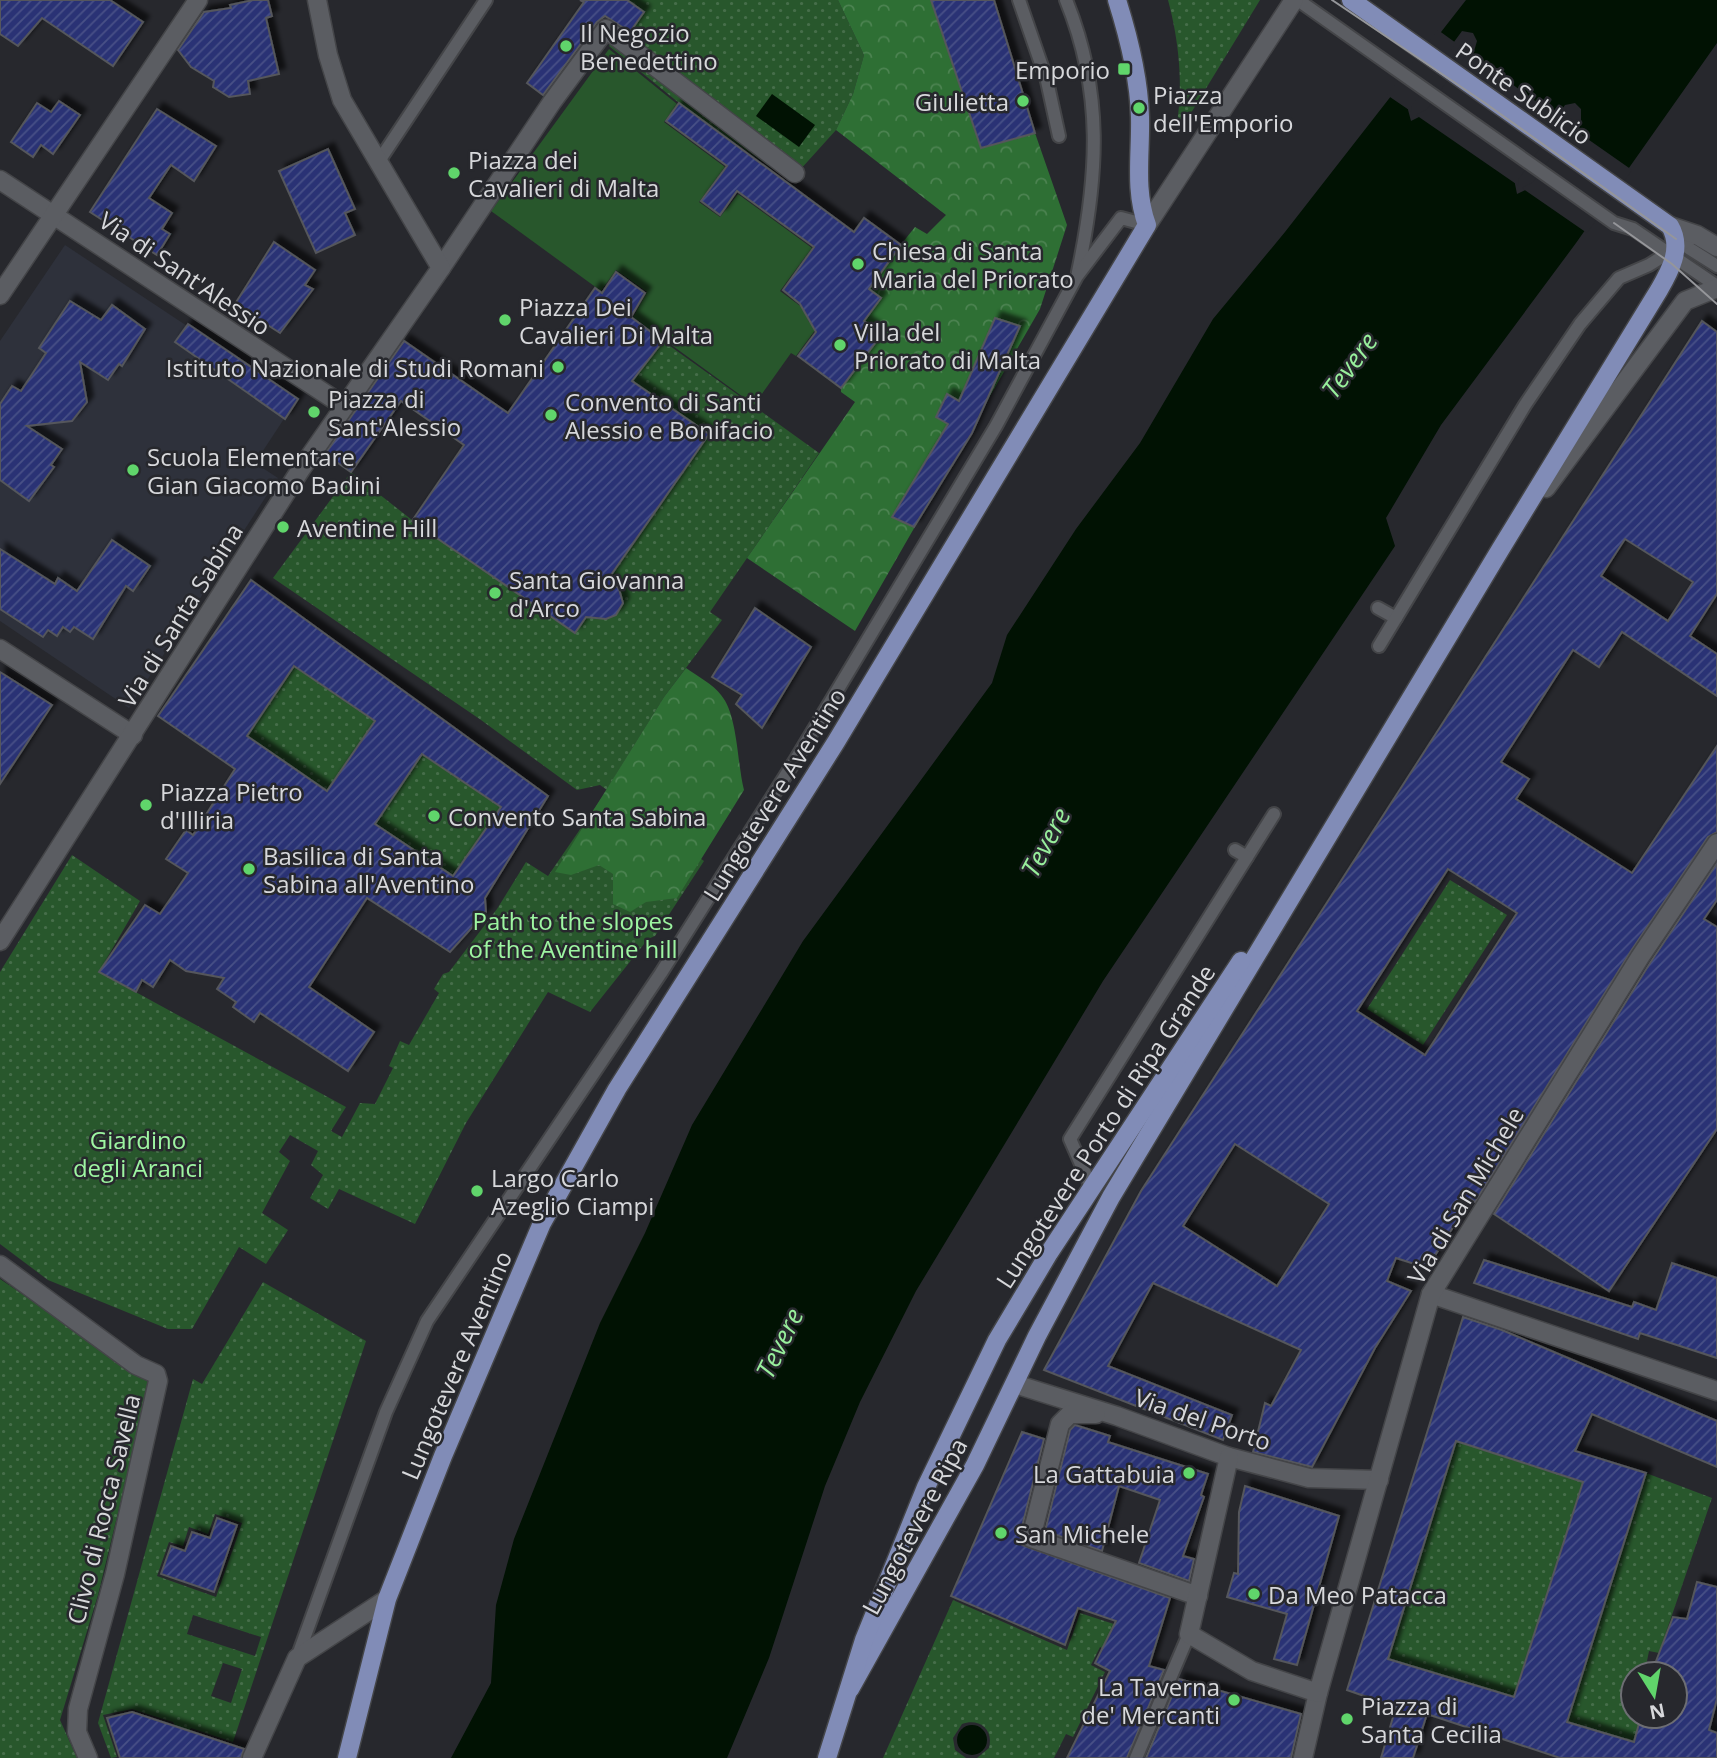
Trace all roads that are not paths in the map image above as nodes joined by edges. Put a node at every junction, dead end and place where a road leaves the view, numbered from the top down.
1 (198, 0) edge
2 (317, 0) edge
3 (485, 0) edge
4 (1019, 0) edge
5 (1066, 0) edge
6 (1117, 0) edge
7 (1296, 0) edge
8 (1356, 4) edge
9 (1059, 136) dead end
10 (379, 161) junction
11 (795, 173) dead end
12 (0, 180) edge
13 (54, 215) junction
14 (1147, 225) junction
15 (1677, 246) junction
16 (1717, 247) edge
17 (1717, 266) edge
18 (441, 268) junction
19 (1077, 276) junction
20 (1717, 287) edge
21 (0, 295) edge
22 (344, 406) junction
23 (1500, 550) junction
24 (1378, 608) dead end
25 (1396, 618) junction
26 (1379, 646) dead end
27 (0, 649) edge
28 (133, 735) junction
29 (1274, 814) dead end
30 (1717, 843) edge
31 (1281, 911) junction
32 (0, 941) edge
33 (1091, 1189) junction
34 (0, 1265) edge
35 (1431, 1293) junction
36 (981, 1376) joint
37 (1014, 1384) junction
38 (1717, 1391) edge
39 (1117, 1416) junction
40 (1230, 1457) junction
41 (1379, 1480) junction
42 (1198, 1597) junction
43 (387, 1599) junction
44 (1189, 1634) junction
45 (297, 1658) junction
46 (850, 1689) junction
47 (1318, 1693) junction
48 (88, 1758) edge
49 (252, 1758) edge
50 (347, 1758) edge
51 (827, 1758) edge
52 (1136, 1758) edge
53 (1303, 1758) edge

1 - 13 street
2 - 10 street
3 - 10 lane
4 - 9 lane
5 - 19 lane
6 - 14 main road
7 - 14 street, Lungotevere Aventino
7 - 15 lane
8 - 15 main road, Ponte Sublicio
10 - 18 street
11 - 18 street
12 - 13 street, Via di Sant'Alessio
13 - 21 street
13 - 22 street, Via di Sant'Alessio
14 - 19 lane, Lungotevere Aventino
14 - 43 main road, Lungotevere Aventino
15 - 16 street
15 - 17 lane
15 - 20 lane
15 - 23 main road, Lungotevere Porto di Ripa Grande
15 - 25 lane
18 - 22 street
19 - 45 lane, Lungotevere Aventino
20 - 23 street, Lungotevere Porto di Ripa Grande
22 - 28 street, Via di Santa Sabina
23 - 31 main road, Lungotevere Porto di Ripa Grande
24 - 25 lane
25 - 26 lane
27 - 28 street
28 - 32 street
29 - 33 lane
30 - 35 street, Via di San Michele
31 - 33 main road, Lungotevere Porto di Ripa Grande
31 - 37 main road, Lungotevere Porto di Ripa Grande
33 - 36 main road, Lungotevere Porto di Ripa Grande
34 - 48 street, Clivo di Rocca Savella
35 - 38 street
35 - 41 street, Via di San Michele
36 - 46 main road, Lungotevere Ripa
37 - 39 street, Via del Porto
37 - 46 main road, Lungotevere Ripa
39 - 40 street, Via del Porto
39 - 42 street
40 - 41 street, Via del Porto
40 - 42 street
41 - 47 street, Via di San Michele
42 - 44 street
43 - 45 street
43 - 50 main road, Lungotevere Aventino
44 - 47 street
44 - 52 lane
45 - 49 street
46 - 51 main road, Lungotevere Ripa
47 - 53 street

